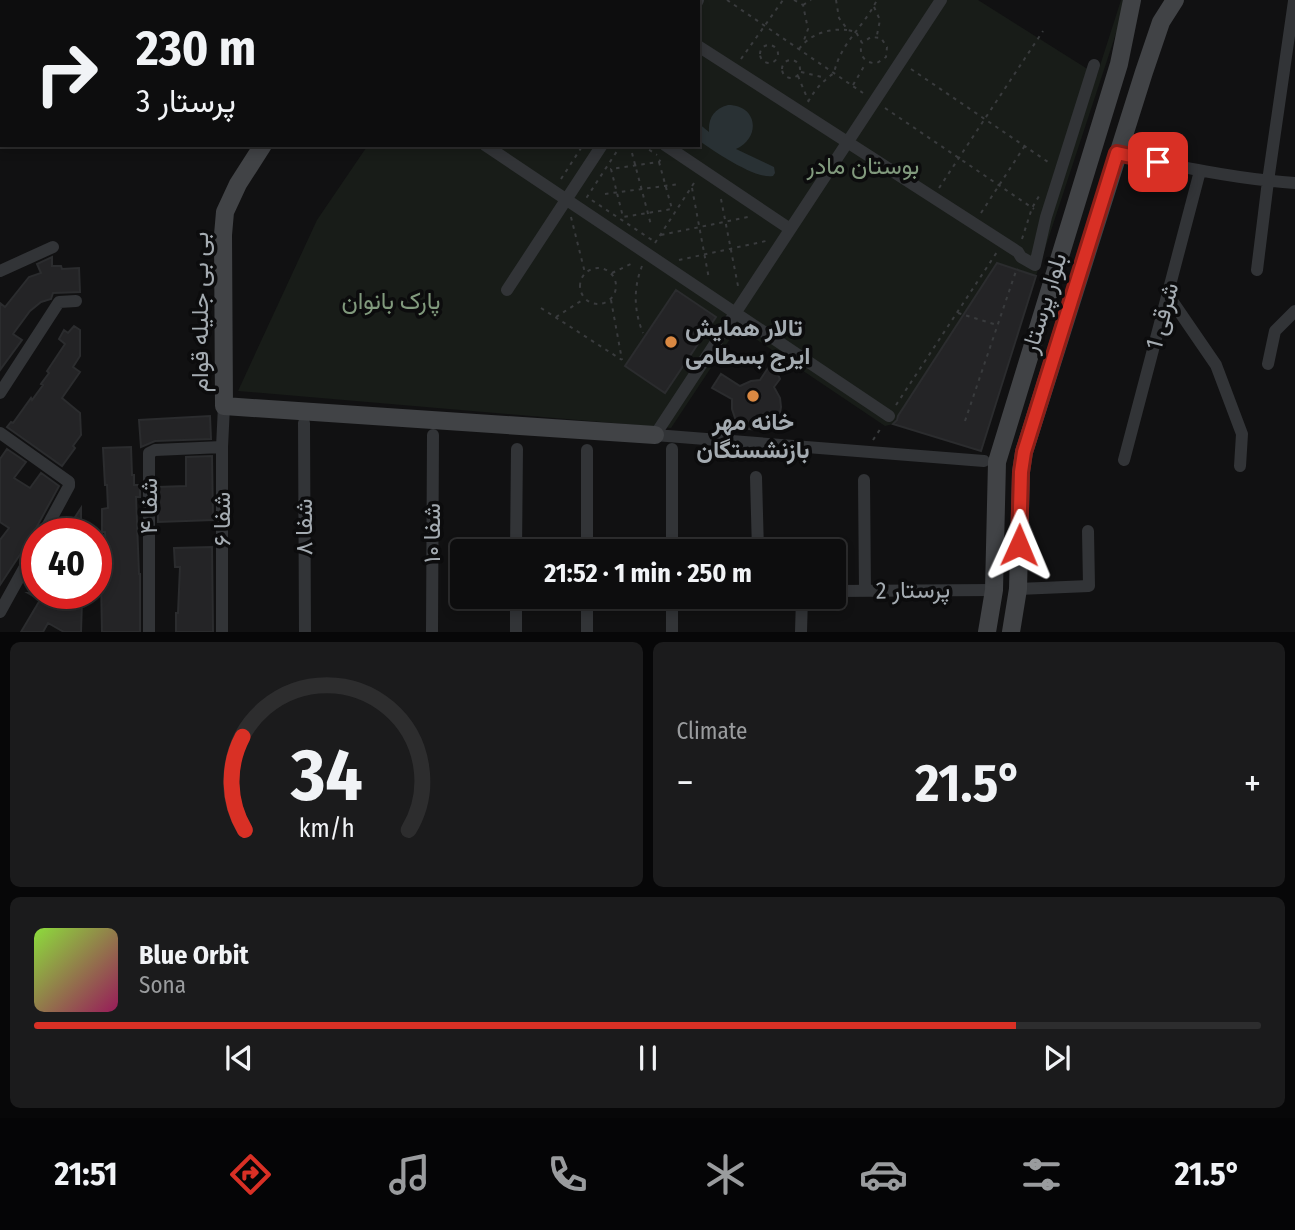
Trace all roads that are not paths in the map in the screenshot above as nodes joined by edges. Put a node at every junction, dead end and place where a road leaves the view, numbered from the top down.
1 (941, 0) edge
2 (1132, 0) edge
3 (1175, 0) edge
4 (1294, 1) edge
5 (700, 47) edge
6 (1119, 64) junction
7 (1094, 65) dead end
8 (1144, 72) junction
9 (848, 141) junction
10 (262, 147) edge
11 (488, 147) edge
12 (601, 147) edge
13 (668, 147) edge
14 (1117, 153) junction
15 (1200, 171) junction
16 (1268, 181) junction
17 (1295, 183) edge
18 (566, 200) junction
19 (787, 233) junction
20 (53, 247) dead end
21 (1257, 270) dead end
22 (0, 271) edge
23 (507, 290) dead end
24 (1168, 295) junction
25 (76, 301) dead end
26 (738, 308) junction
27 (1295, 311) edge
28 (1268, 364) dead end
29 (0, 393) edge
30 (224, 406) junction
31 (889, 416) road end
32 (304, 423) dead end
33 (0, 433) edge
34 (433, 435) dead end
35 (655, 435) junction
36 (222, 447) junction
37 (517, 449) dead end
38 (672, 449) dead end
39 (587, 450) dead end
40 (1124, 460) dead end
41 (984, 461) dead end
42 (1240, 466) dead end
43 (756, 477) dead end
44 (864, 480) dead end
45 (52, 518) edge
46 (1087, 531) dead end
47 (516, 539) edge
48 (587, 539) edge
49 (672, 539) edge
50 (758, 539) edge
51 (21, 574) edge
52 (1018, 589) junction
53 (994, 590) junction
54 (846, 591) edge
55 (865, 591) junction
56 (516, 609) edge
57 (587, 609) edge
58 (672, 609) edge
59 (802, 609) edge
60 (0, 612) edge
61 (149, 632) edge
62 (222, 632) edge
63 (305, 632) edge
64 (432, 632) edge
65 (516, 632) edge
66 (587, 632) edge
67 (672, 632) edge
68 (801, 632) edge
69 (987, 632) edge
70 (1011, 632) edge

1 - 9 street
2 - 6 street, بلوار پرستار
3 - 8 street, بلوار پرستار
4 - 16 street
5 - 9 street
6 - 8 street
6 - 53 street, بلوار پرستار
7 - 9 street
8 - 14 street, بلوار پرستار
9 - 19 street
10 - 30 street, بی بی جلیله قوام
11 - 18 street
12 - 18 street
13 - 19 street
14 - 15 street
14 - 52 street, بلوار پرستار
15 - 16 street
15 - 24 street, شرقی 1
16 - 17 street
16 - 21 street
18 - 23 street
18 - 26 street
19 - 26 street
20 - 22 street
24 - 40 street, شرقی 1
24 - 42 street
25 - 29 street
26 - 31 street
26 - 35 street
27 - 28 street
30 - 35 street
30 - 36 street, شفا ۶
32 - 63 street, شفا ۸
33 - 45 street
34 - 64 street, شفا ۱۰
35 - 41 street
36 - 61 street, شفا ۴
36 - 62 street, شفا ۶
37 - 47 street
38 - 49 street
39 - 48 street
43 - 50 street
44 - 55 street
46 - 52 street
51 - 60 street
52 - 70 street, بلوار پرستار
53 - 55 street, پرستار 2
53 - 69 street, بلوار پرستار
54 - 55 street, پرستار 2
56 - 65 street
57 - 66 street
58 - 67 street
59 - 68 street

